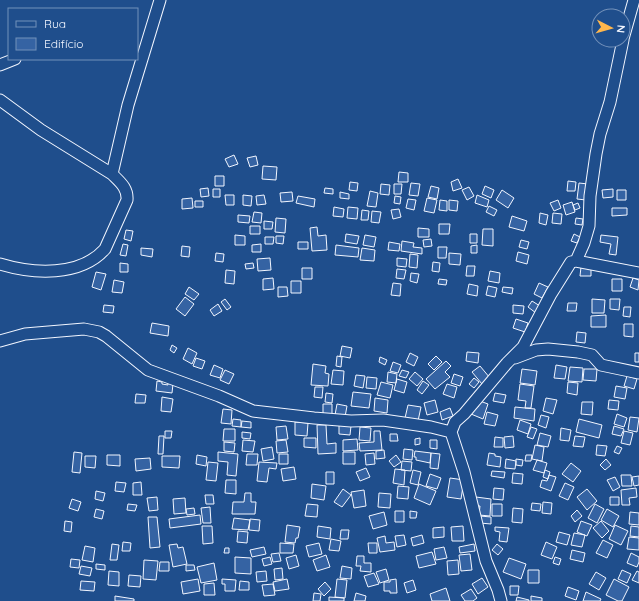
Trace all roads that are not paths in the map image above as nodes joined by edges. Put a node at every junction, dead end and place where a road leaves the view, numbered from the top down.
1 (160, 0) edge
2 (634, 0) edge
3 (631, 11) edge
4 (141, 48) edge
5 (621, 48) edge
6 (12, 60) edge
7 (0, 65) edge
8 (0, 100) edge
9 (112, 174) junction
10 (576, 261) junction
11 (0, 264) edge
12 (639, 273) edge
13 (0, 341) edge
14 (506, 363) junction
15 (639, 373) edge
16 (451, 432) junction
17 (501, 601) edge

1 - 4 street
2 - 3 street
4 - 9 street
5 - 10 street
6 - 7 street
8 - 9 street
9 - 11 street
10 - 12 street
10 - 14 street
13 - 16 street
14 - 15 street
14 - 16 street
16 - 17 street

